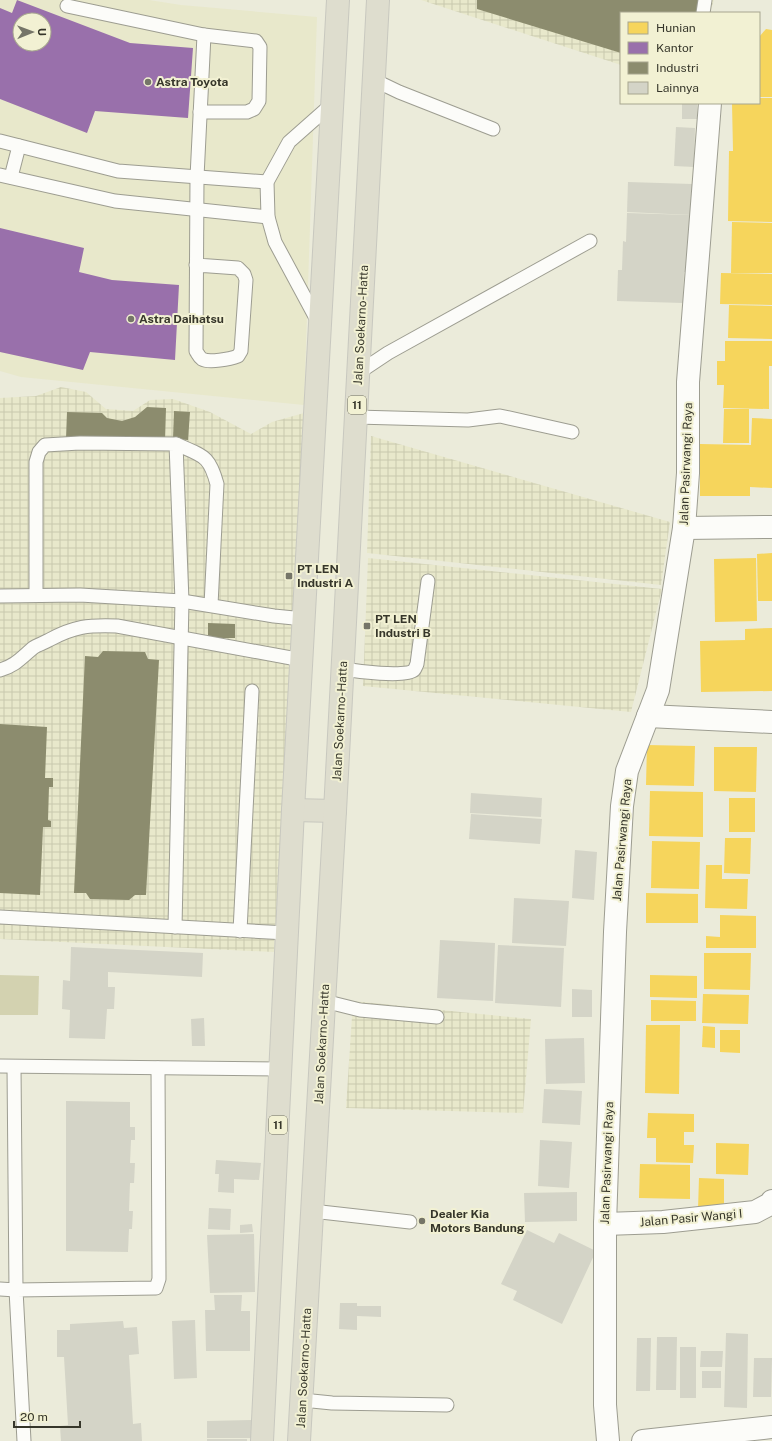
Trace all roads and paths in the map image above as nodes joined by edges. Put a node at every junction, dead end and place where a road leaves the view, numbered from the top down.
1 (338, 0) edge
2 (378, 0) edge
3 (705, 0) edge
4 (67, 6) dead end
5 (703, 12) edge
6 (204, 35) junction
7 (374, 80) junction
8 (332, 104) junction
9 (710, 104) edge
10 (200, 112) junction
11 (493, 129) dead end
12 (0, 141) edge
13 (19, 146) junction
14 (5, 176) edge
15 (197, 177) junction
16 (267, 182) junction
17 (197, 211) junction
18 (268, 217) junction
19 (590, 241) dead end
20 (196, 265) junction
21 (320, 325) junction
22 (358, 373) junction
23 (356, 418) junction
24 (572, 432) dead end
25 (176, 444) junction
26 (772, 527) edge
27 (684, 528) junction
28 (428, 581) dead end
29 (36, 595) junction
30 (0, 596) edge
31 (182, 601) junction
32 (211, 605) junction
33 (304, 619) junction
34 (182, 638) junction
35 (302, 660) junction
36 (0, 670) edge
37 (343, 670) junction
38 (252, 691) dead end
39 (648, 716) junction
40 (772, 722) edge
41 (293, 810) junction
42 (335, 811) junction
43 (0, 917) edge
44 (175, 927) junction
45 (240, 931) junction
46 (287, 933) junction
47 (324, 1001) junction
48 (437, 1017) dead end
49 (0, 1066) edge
50 (14, 1067) junction
51 (158, 1068) junction
52 (281, 1069) junction
53 (772, 1201) edge
54 (312, 1211) junction
55 (410, 1222) dead end
56 (605, 1224) junction
57 (0, 1289) edge
58 (16, 1290) junction
59 (302, 1400) junction
60 (447, 1405) dead end
61 (772, 1428) edge
62 (24, 1441) edge
63 (262, 1441) edge
64 (299, 1441) edge
65 (608, 1441) edge
66 (643, 1441) edge

1 - 8 highway, 11
2 - 7 highway, Jalan Soekarno-Hatta / 11
3 - 5 lane
4 - 6 lane
6 - 10 lane
6 - 10 lane
7 - 11 lane
7 - 22 highway, Jalan Soekarno-Hatta / 11
8 - 16 lane
8 - 21 highway, 11
9 - 27 street, Jalan Pasirwangi Raya
10 - 15 lane
12 - 13 lane
13 - 14 lane
13 - 15 lane
14 - 17 lane
15 - 16 lane
15 - 17 lane
16 - 18 lane
17 - 18 lane
17 - 20 lane
18 - 21 lane
19 - 22 lane
20 - 20 lane
21 - 33 highway, 11
22 - 23 highway, Jalan Soekarno-Hatta / 11
23 - 24 lane
23 - 37 highway, Jalan Soekarno-Hatta / 11
25 - 29 lane
25 - 31 lane
25 - 32 lane
26 - 27 street
27 - 39 street, Jalan Pasirwangi Raya
28 - 37 lane
29 - 30 lane
29 - 31 lane
31 - 32 lane
31 - 34 lane
32 - 33 lane
33 - 35 highway, 11
34 - 35 lane
34 - 36 lane
34 - 44 lane
35 - 41 highway, 11
37 - 42 highway, Jalan Soekarno-Hatta / 11
38 - 45 lane
39 - 40 street
39 - 56 street, Jalan Pasirwangi Raya
41 - 42 highway
41 - 46 highway, 11
42 - 47 highway, Jalan Soekarno-Hatta / 11
43 - 44 lane
44 - 45 lane
45 - 46 lane
46 - 52 highway, 11
47 - 48 lane
47 - 54 highway, Jalan Soekarno-Hatta / 11
49 - 50 lane
50 - 51 lane
50 - 58 lane
51 - 52 lane
51 - 58 lane
52 - 63 highway, 11
53 - 56 street, Jalan Pasir Wangi I
54 - 55 lane
54 - 59 highway, Jalan Soekarno-Hatta / 11
56 - 65 street, Jalan Pasirwangi Raya
57 - 58 lane
58 - 62 lane
59 - 60 lane
59 - 64 highway, Jalan Soekarno-Hatta / 11
61 - 66 street

